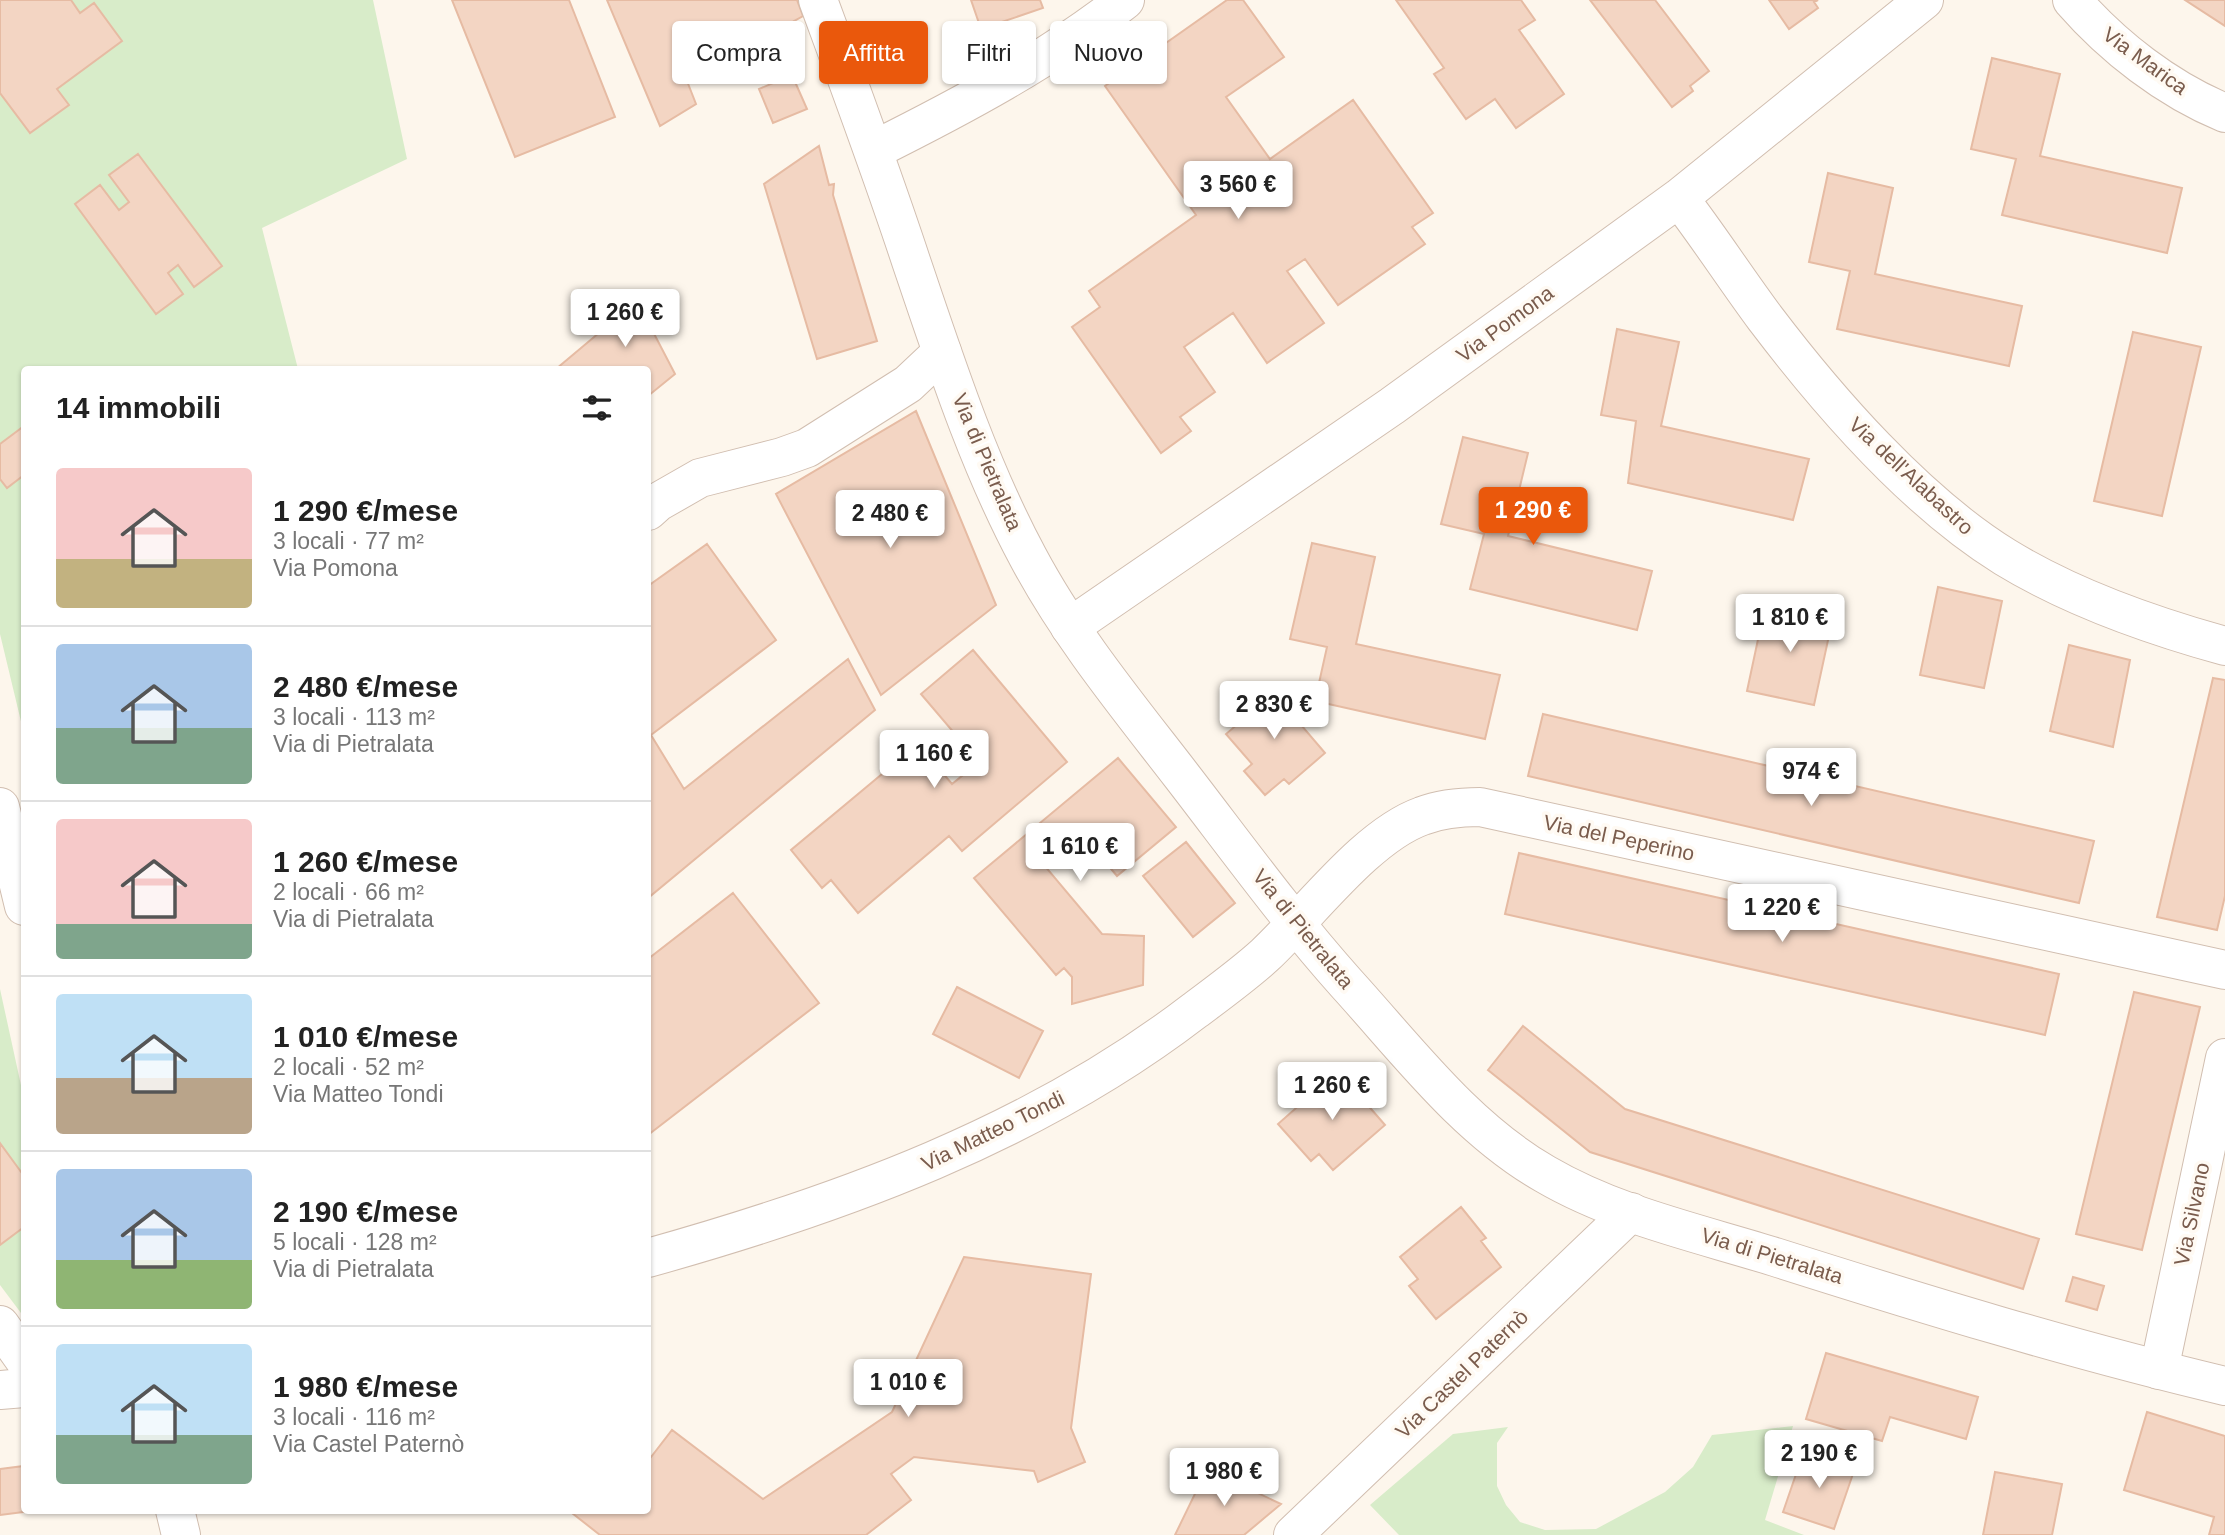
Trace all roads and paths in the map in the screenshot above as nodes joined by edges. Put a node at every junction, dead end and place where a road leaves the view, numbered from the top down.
1 (818, 0) edge
2 (1125, 0) edge
3 (1924, 0) edge
4 (2072, 0) edge
5 (2225, 113) edge
6 (874, 149) junction
7 (1679, 198) junction
8 (942, 352) junction
9 (651, 509) edge
10 (1070, 627) junction
11 (2225, 646) edge
12 (0, 807) edge
13 (21, 894) edge
14 (1296, 925) junction
15 (2225, 970) edge
16 (2225, 1058) edge
17 (1631, 1212) junction
18 (651, 1257) edge
19 (0, 1325) edge
20 (21, 1355) edge
21 (2159, 1370) junction
22 (2225, 1386) edge
23 (21, 1388) edge
24 (0, 1391) edge
25 (175, 1514) edge
26 (181, 1535) edge
27 (1293, 1535) edge

1 - 6 street, Via di Pietralata
2 - 6 street
3 - 7 street, Via Pomona
4 - 5 street, Via Marica
6 - 8 street, Via di Pietralata
7 - 10 street, Via Pomona
7 - 11 street, Via dell'Alabastro
8 - 9 street
8 - 10 street, Via di Pietralata
10 - 14 street, Via di Pietralata
12 - 13 street
14 - 15 street, Via del Peperino
14 - 17 street, Via di Pietralata
14 - 18 street, Via Matteo Tondi
16 - 21 street, Via Silvano
17 - 21 street, Via di Pietralata
17 - 27 street, Via Castel Paternò
19 - 20 street
21 - 22 street, Via di Pietralata
23 - 24 street
25 - 26 street

